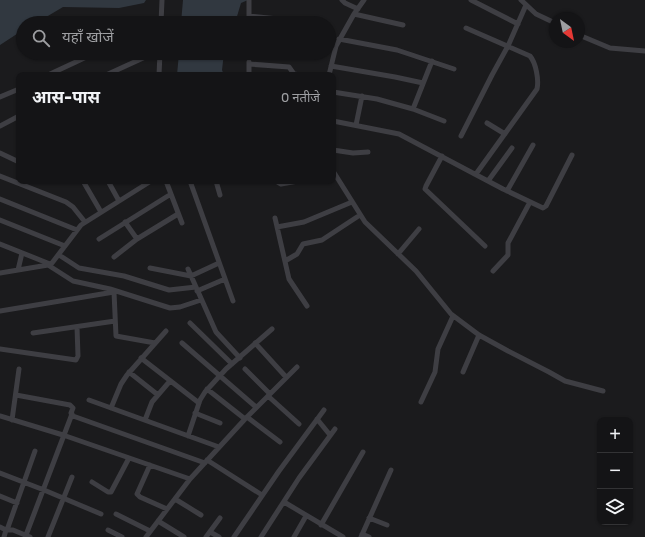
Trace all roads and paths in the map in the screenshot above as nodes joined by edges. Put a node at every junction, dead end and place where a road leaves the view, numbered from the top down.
1 (162, 0) edge
2 (249, 0) edge
3 (342, 0) edge
4 (364, 0) edge
5 (471, 0) edge
6 (521, 0) edge
7 (526, 5) junction
8 (358, 9) junction
9 (354, 14) junction
10 (161, 16) edge
11 (249, 16) edge
12 (549, 20) edge
13 (518, 24) junction
14 (403, 26) dead end
15 (466, 28) dead end
16 (585, 38) edge
17 (340, 39) junction
18 (336, 46) edge
19 (508, 46) junction
20 (645, 51) edge
21 (80, 60) edge
22 (139, 60) edge
23 (160, 60) edge
24 (249, 60) edge
25 (332, 60) edge
26 (432, 61) junction
27 (249, 64) junction
28 (331, 66) junction
29 (454, 69) dead end
30 (54, 72) edge
31 (113, 72) edge
32 (159, 72) edge
33 (249, 72) edge
34 (293, 72) edge
35 (330, 72) edge
36 (423, 83) junction
37 (16, 89) edge
38 (336, 92) edge
39 (362, 96) junction
40 (0, 97) edge
41 (413, 108) junction
42 (16, 118) edge
43 (444, 121) dead end
44 (336, 122) edge
45 (487, 123) dead end
46 (0, 126) edge
47 (356, 126) junction
48 (505, 134) junction
49 (461, 136) dead end
50 (533, 145) dead end
51 (512, 148) dead end
52 (336, 150) edge
53 (368, 152) dead end
54 (0, 153) edge
55 (572, 155) dead end
56 (442, 156) junction
57 (16, 161) edge
58 (476, 174) junction
59 (0, 176) edge
60 (336, 176) edge
61 (488, 181) junction
62 (16, 182) edge
63 (20, 184) edge
64 (85, 184) edge
65 (110, 184) edge
66 (146, 184) edge
67 (167, 184) edge
68 (191, 184) edge
69 (217, 184) edge
70 (507, 191) junction
71 (171, 194) junction
72 (220, 195) dead end
73 (0, 199) edge
74 (119, 201) junction
75 (352, 202) junction
76 (530, 202) junction
77 (101, 212) junction
78 (178, 214) junction
79 (360, 215) junction
80 (275, 218) dead end
81 (0, 220) edge
82 (85, 222) junction
83 (124, 222) junction
84 (182, 224) dead end
85 (277, 227) junction
86 (419, 229) dead end
87 (77, 230) junction
88 (99, 239) dead end
89 (137, 239) junction
90 (0, 244) edge
91 (65, 246) junction
92 (485, 246) dead end
93 (22, 253) junction
94 (398, 254) junction
95 (59, 255) junction
96 (114, 257) dead end
97 (285, 261) junction
98 (219, 263) junction
99 (49, 265) junction
100 (150, 268) dead end
101 (188, 269) dead end
102 (18, 270) junction
103 (493, 271) dead end
104 (0, 273) edge
105 (191, 276) junction
106 (226, 279) junction
107 (197, 289) junction
108 (115, 292) junction
109 (202, 300) junction
110 (233, 301) dead end
111 (306, 306) dead end
112 (0, 311) edge
113 (453, 316) junction
114 (115, 321) junction
115 (190, 323) dead end
116 (77, 327) junction
117 (272, 329) dead end
118 (166, 331) dead end
119 (33, 334) dead end
120 (479, 335) junction
121 (155, 343) junction
122 (182, 343) dead end
123 (255, 343) junction
124 (0, 350) edge
125 (141, 358) junction
126 (240, 358) junction
127 (232, 364) junction
128 (297, 367) dead end
129 (19, 369) dead end
130 (245, 369) dead end
131 (129, 372) junction
132 (463, 372) dead end
133 (220, 376) junction
134 (286, 377) junction
135 (170, 381) junction
136 (208, 389) junction
137 (603, 391) dead end
138 (16, 395) junction
139 (158, 395) junction
140 (269, 395) junction
141 (89, 400) dead end
142 (421, 402) dead end
143 (199, 403) junction
144 (256, 407) junction
145 (111, 408) junction
146 (324, 410) dead end
147 (195, 413) junction
148 (72, 414) junction
149 (0, 416) edge
150 (246, 418) junction
151 (318, 419) junction
152 (12, 420) junction
153 (145, 420) junction
154 (220, 423) dead end
155 (299, 424) dead end
156 (335, 429) dead end
157 (330, 435) junction
158 (63, 436) junction
159 (188, 436) junction
160 (280, 442) dead end
161 (219, 447) junction
162 (35, 451) dead end
163 (363, 452) dead end
164 (129, 458) junction
165 (206, 461) junction
166 (150, 466) junction
167 (391, 470) dead end
168 (0, 473) edge
169 (72, 477) dead end
170 (190, 479) junction
171 (24, 482) junction
172 (92, 482) dead end
173 (44, 490) junction
174 (262, 495) junction
175 (0, 496) edge
176 (63, 498) junction
177 (175, 498) junction
178 (284, 502) junction
179 (17, 503) junction
180 (167, 509) junction
181 (101, 514) dead end
182 (116, 514) dead end
183 (201, 515) dead end
184 (306, 516) junction
185 (220, 518) dead end
186 (369, 518) junction
187 (158, 521) junction
188 (321, 525) junction
189 (387, 525) dead end
190 (0, 527) edge
191 (6, 530) junction
192 (108, 530) dead end
193 (150, 531) junction
194 (210, 532) junction
195 (361, 535) edge
196 (28, 536) edge
197 (4, 537) edge
198 (48, 537) edge
199 (122, 537) edge
200 (146, 537) edge
201 (184, 537) edge
202 (206, 537) edge
203 (219, 537) edge
204 (234, 537) edge
205 (261, 537) edge
206 (294, 537) edge
207 (343, 537) edge
208 (369, 537) edge

1 - 10 street
2 - 11 street
3 - 8 street
4 - 8 street
5 - 13 street
6 - 7 street
7 - 12 street
7 - 13 street
8 - 9 street
9 - 14 street
9 - 17 street
13 - 19 street
15 - 19 street
16 - 20 street
17 - 18 street
17 - 26 street
19 - 48 street
19 - 49 street
21 - 30 street
22 - 31 street
23 - 32 street
24 - 27 street
25 - 28 street
26 - 29 street
26 - 36 street
27 - 33 street
27 - 34 street
28 - 35 street
28 - 36 street
36 - 41 street
37 - 40 street
38 - 39 street
39 - 41 street
39 - 47 street
41 - 43 street
42 - 46 street
44 - 47 street
45 - 48 street
47 - 56 street
48 - 58 street
50 - 70 street
51 - 61 street
52 - 53 street
54 - 57 street
55 - 76 street
56 - 58 street
56 - 92 street
58 - 61 street
59 - 62 street
60 - 75 street
61 - 70 street
63 - 82 street
64 - 77 street
65 - 74 street
66 - 74 street
67 - 71 street
68 - 98 street
69 - 72 street
70 - 76 street
71 - 78 street
71 - 83 street
73 - 87 street
74 - 77 street
75 - 79 street
75 - 85 street
76 - 103 street
77 - 82 street
78 - 84 street
78 - 89 street
79 - 94 street
79 - 97 street
80 - 85 street
81 - 91 street
82 - 87 street
83 - 88 street
83 - 89 street
85 - 97 street
86 - 94 street
87 - 91 street
89 - 96 street
90 - 93 street
91 - 95 street
93 - 99 street
93 - 102 street
94 - 113 street
95 - 99 street
95 - 107 street
97 - 111 street
98 - 105 street
98 - 106 street
99 - 102 street
99 - 108 street
100 - 105 street
101 - 105 street
102 - 104 street
105 - 107 street
106 - 107 street
106 - 110 street
107 - 109 street
108 - 109 street
108 - 112 street
108 - 114 street
109 - 126 street
113 - 120 street
113 - 142 street
114 - 116 street
114 - 121 street
115 - 127 street
116 - 119 street
116 - 124 street
117 - 123 street
118 - 121 street
120 - 132 street
120 - 137 street
121 - 125 street
122 - 133 street
123 - 126 street
123 - 134 street
125 - 131 street
125 - 135 street
126 - 127 street
127 - 133 street
128 - 134 street
129 - 138 street
130 - 140 street
131 - 139 street
131 - 145 street
133 - 136 street
133 - 144 street
134 - 140 street
135 - 139 street
135 - 143 street
136 - 143 street
136 - 150 street
138 - 148 street
138 - 152 street
139 - 153 street
140 - 144 street
140 - 155 street
141 - 145 street
143 - 147 street
144 - 150 street
145 - 153 street
146 - 151 street
147 - 154 street
147 - 159 street
148 - 158 street
148 - 165 street
149 - 152 street
150 - 160 street
150 - 161 street
151 - 157 street
151 - 174 street
152 - 158 street
153 - 159 street
156 - 157 street
157 - 178 street
158 - 164 street
158 - 173 street
159 - 161 street
161 - 165 street
162 - 171 street
163 - 188 street
164 - 166 street
164 - 172 street
165 - 170 street
165 - 174 street
166 - 170 street
166 - 180 street
167 - 186 street
168 - 171 street
169 - 176 street
170 - 177 street
171 - 173 street
171 - 179 street
173 - 176 street
173 - 196 street
174 - 204 street
175 - 179 street
176 - 181 street
176 - 198 street
177 - 180 street
177 - 183 street
178 - 184 street
178 - 205 street
179 - 191 street
180 - 187 street
182 - 193 street
184 - 188 street
184 - 206 street
185 - 194 street
186 - 189 street
186 - 195 street
187 - 193 street
187 - 201 street
188 - 207 street
190 - 191 street
191 - 196 street
191 - 197 street
192 - 199 street
193 - 200 street
194 - 202 street
194 - 203 street
195 - 208 street

